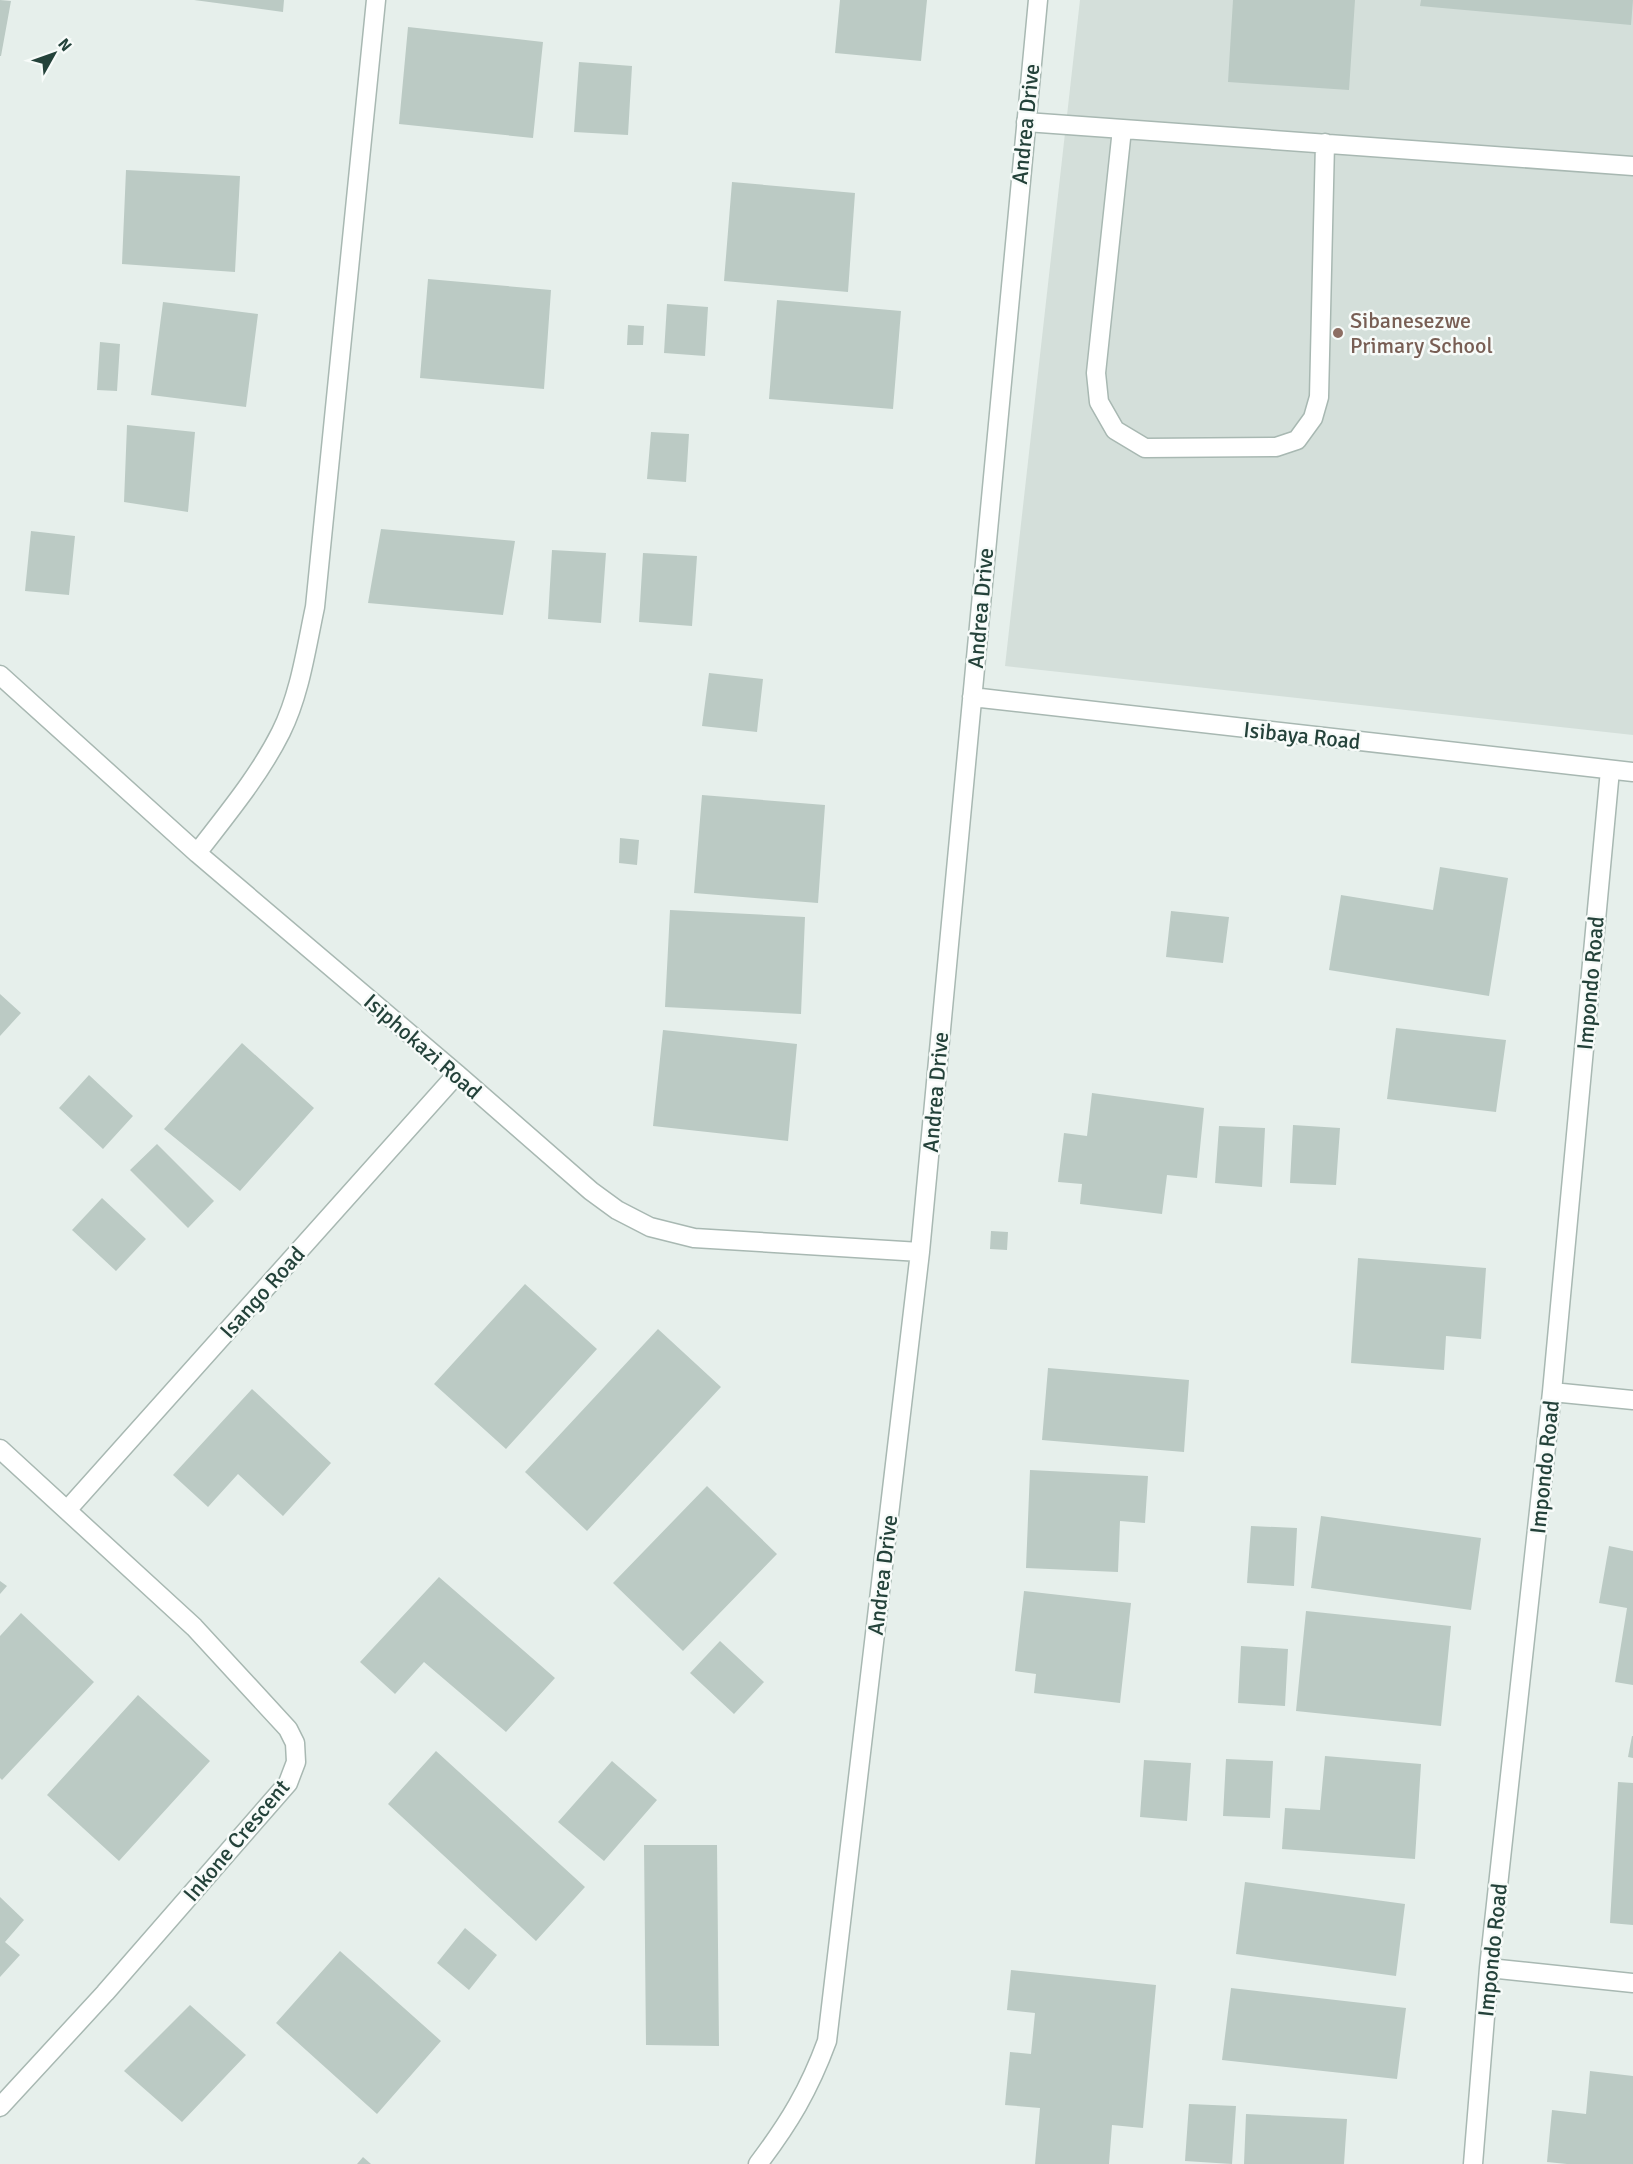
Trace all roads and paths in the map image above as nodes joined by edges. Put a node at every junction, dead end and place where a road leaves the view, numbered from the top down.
1 (376, 0) edge
2 (1038, 0) edge
3 (1026, 122) junction
4 (1122, 129) junction
5 (1325, 143) junction
6 (1633, 166) edge
7 (0, 675) edge
8 (972, 697) junction
9 (1610, 770) junction
10 (1633, 772) edge
11 (197, 853) junction
12 (457, 1074) junction
13 (920, 1252) junction
14 (1552, 1392) junction
15 (1633, 1400) edge
16 (0, 1449) edge
17 (68, 1509) junction
18 (1489, 1968) junction
19 (1633, 1983) edge
20 (0, 2107) edge
21 (758, 2164) edge
22 (1473, 2164) edge

1 - 11 street
2 - 3 street, Andrea Drive
3 - 4 street
3 - 8 street, Andrea Drive
4 - 5 street
4 - 5 street
5 - 6 street
7 - 11 street, Isiphokazi Road
8 - 9 street, Isibaya Road
8 - 13 street, Andrea Drive
9 - 10 street, Isibaya Road
9 - 14 street, Impondo Road
11 - 12 street, Isiphokazi Road
12 - 13 street, Isiphokazi Road
12 - 17 street, Isango Road
13 - 21 street, Andrea Drive
14 - 15 street
14 - 18 street, Impondo Road
16 - 17 street, Inkone Crescent
17 - 20 street, Inkone Crescent
18 - 19 street
18 - 22 street, Impondo Road

